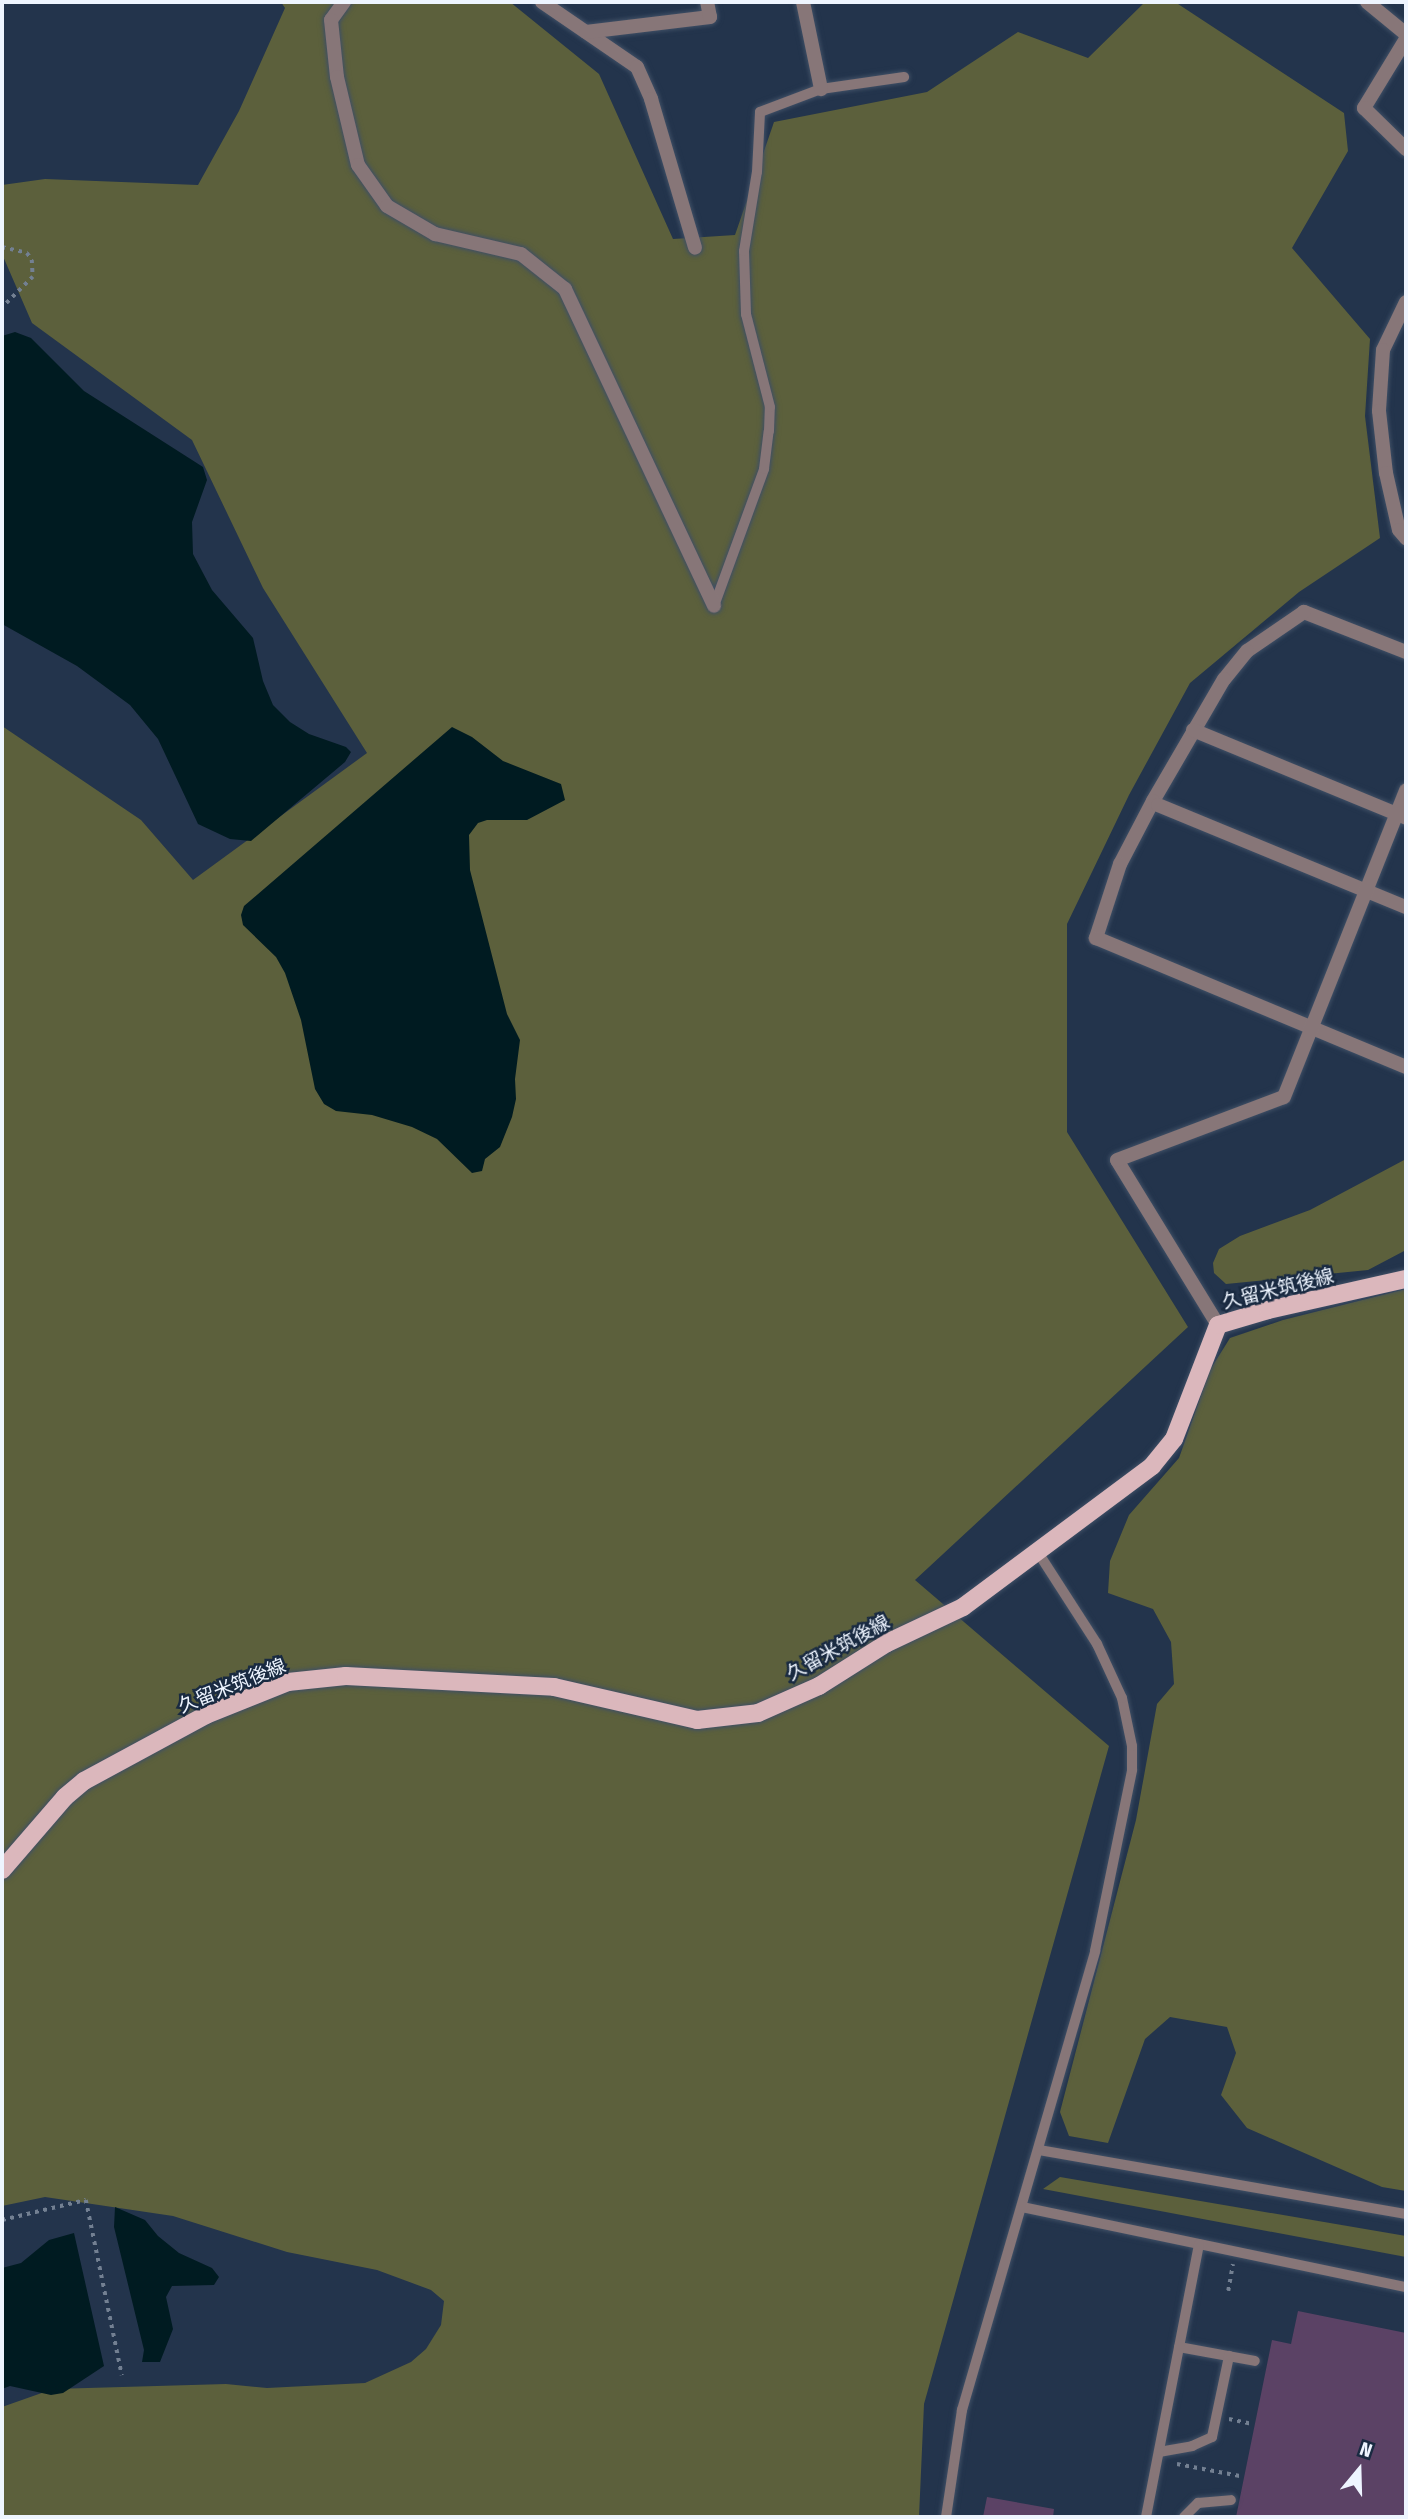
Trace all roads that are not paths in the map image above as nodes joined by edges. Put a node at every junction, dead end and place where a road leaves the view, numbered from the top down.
1 (344, 2) edge
2 (542, 2) edge
3 (707, 2) edge
4 (803, 2) edge
5 (1367, 2) edge
6 (586, 32) junction
7 (1406, 36) edge
8 (904, 76) dead end
9 (821, 89) junction
10 (1406, 149) edge
11 (695, 248) dead end
12 (1406, 302) edge
13 (1402, 319) edge
14 (1406, 538) edge
15 (714, 606) joint
16 (1406, 652) edge
17 (1193, 730) junction
18 (1406, 790) edge
19 (1158, 805) dead end
20 (1401, 816) edge
21 (1366, 890) junction
22 (1406, 907) edge
23 (1310, 1029) junction
24 (1406, 1067) edge
25 (1406, 1279) edge
26 (1218, 1325) junction
27 (1037, 1551) junction
28 (2, 1870) edge
29 (1039, 2150) junction
30 (1022, 2207) junction
31 (1406, 2214) edge
32 (1199, 2244) junction
33 (1406, 2287) edge
34 (1179, 2347) junction
35 (1228, 2356) junction
36 (1255, 2361) dead end
37 (1158, 2456) junction
38 (1231, 2500) dead end
39 (946, 2517) edge
40 (1146, 2517) edge
41 (1184, 2517) edge

1 - 15 street
2 - 6 street
3 - 6 street
4 - 9 street
5 - 7 street
6 - 11 street
7 - 10 street
8 - 9 lane
9 - 15 lane
12 - 13 street
13 - 14 street
16 - 17 street
17 - 20 street
17 - 23 street
18 - 20 street
19 - 21 street
20 - 21 street
21 - 22 street
21 - 23 street
23 - 24 street
23 - 26 street
25 - 26 main road, 久留米筑後線
26 - 27 main road, 久留米筑後線
27 - 28 main road, 久留米筑後線
27 - 29 lane
29 - 30 lane
29 - 31 lane
30 - 32 lane
30 - 39 lane
32 - 33 lane
32 - 34 lane
34 - 35 lane
34 - 37 lane
35 - 36 lane
35 - 37 lane
37 - 40 lane
38 - 41 lane

